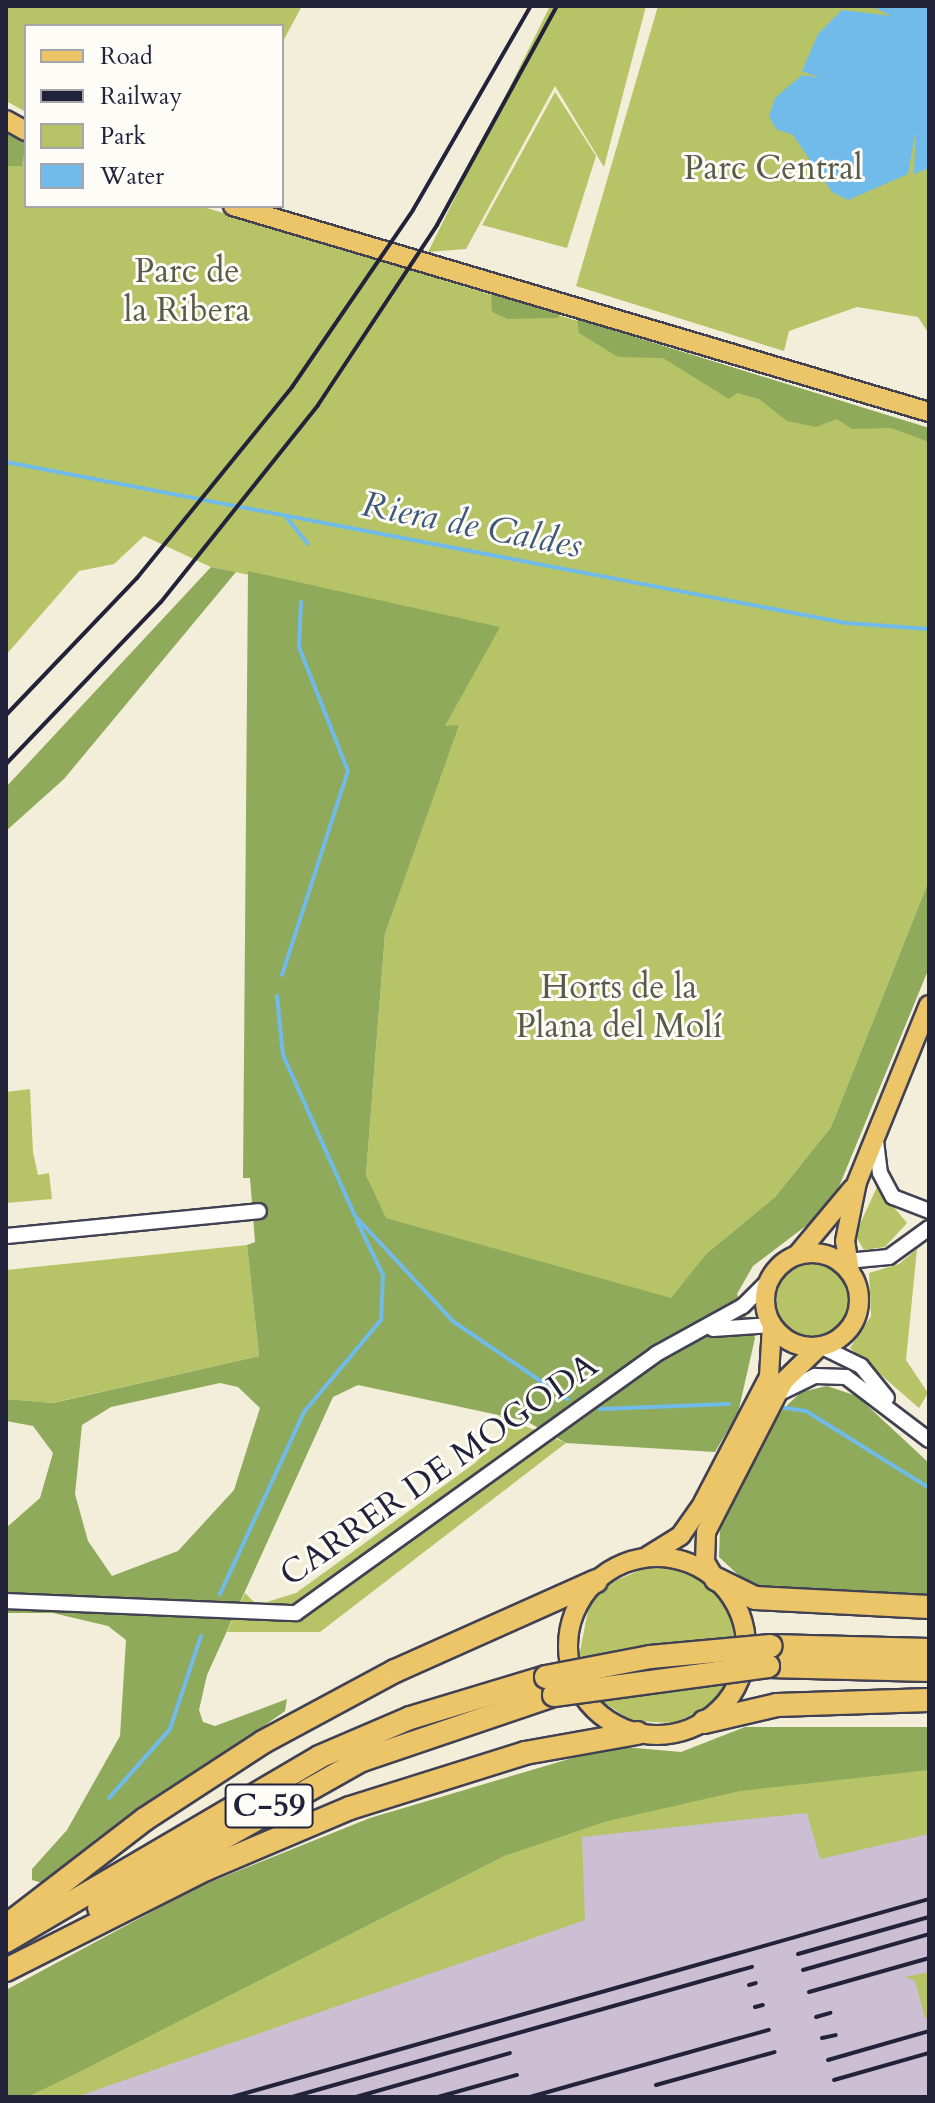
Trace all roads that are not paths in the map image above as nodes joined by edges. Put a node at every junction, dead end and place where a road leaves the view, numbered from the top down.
1 (6, 120) edge
2 (24, 130) edge
3 (240, 208) edge
4 (929, 412) edge
5 (929, 1005) edge
6 (876, 1136) junction
7 (857, 1182) junction
8 (259, 1211) dead end
9 (929, 1211) edge
10 (929, 1228) edge
11 (6, 1236) edge
12 (797, 1255) junction
13 (848, 1266) junction
14 (770, 1279) junction
15 (772, 1325) junction
16 (701, 1331) junction
17 (820, 1346) junction
18 (775, 1397) junction
19 (894, 1408) junction
20 (929, 1440) edge
21 (647, 1557) junction
22 (716, 1579) junction
23 (596, 1581) junction
24 (6, 1601) edge
25 (929, 1607) edge
26 (929, 1650) edge
27 (769, 1656) junction
28 (929, 1670) edge
29 (550, 1686) junction
30 (929, 1700) edge
31 (704, 1722) junction
32 (637, 1733) junction
33 (6, 1926) edge
34 (6, 1941) edge
35 (6, 1968) edge

1 - 2 main road
3 - 4 main road
5 - 6 main road
6 - 7 main road
6 - 9 street
7 - 12 main road
7 - 13 main road
8 - 11 street
10 - 13 street
12 - 13 main road
12 - 14 main road
13 - 17 main road
14 - 15 main road
14 - 16 street, CARRER DE MOGODA
15 - 16 street, CARRER DE MOGODA
15 - 17 main road
15 - 21 main road
16 - 24 street, CARRER DE MOGODA
17 - 18 main road
17 - 19 street
18 - 19 street
18 - 22 main road
19 - 20 street
21 - 22 main road
21 - 23 main road
22 - 25 highway
22 - 31 main road
23 - 32 main road
23 - 33 highway
26 - 27 highway, C-59
27 - 28 highway, C-59
27 - 29 highway, C-59, bridge
29 - 34 highway, C-59
29 - 35 highway, C-59
30 - 31 highway
31 - 32 main road
32 - 35 highway

